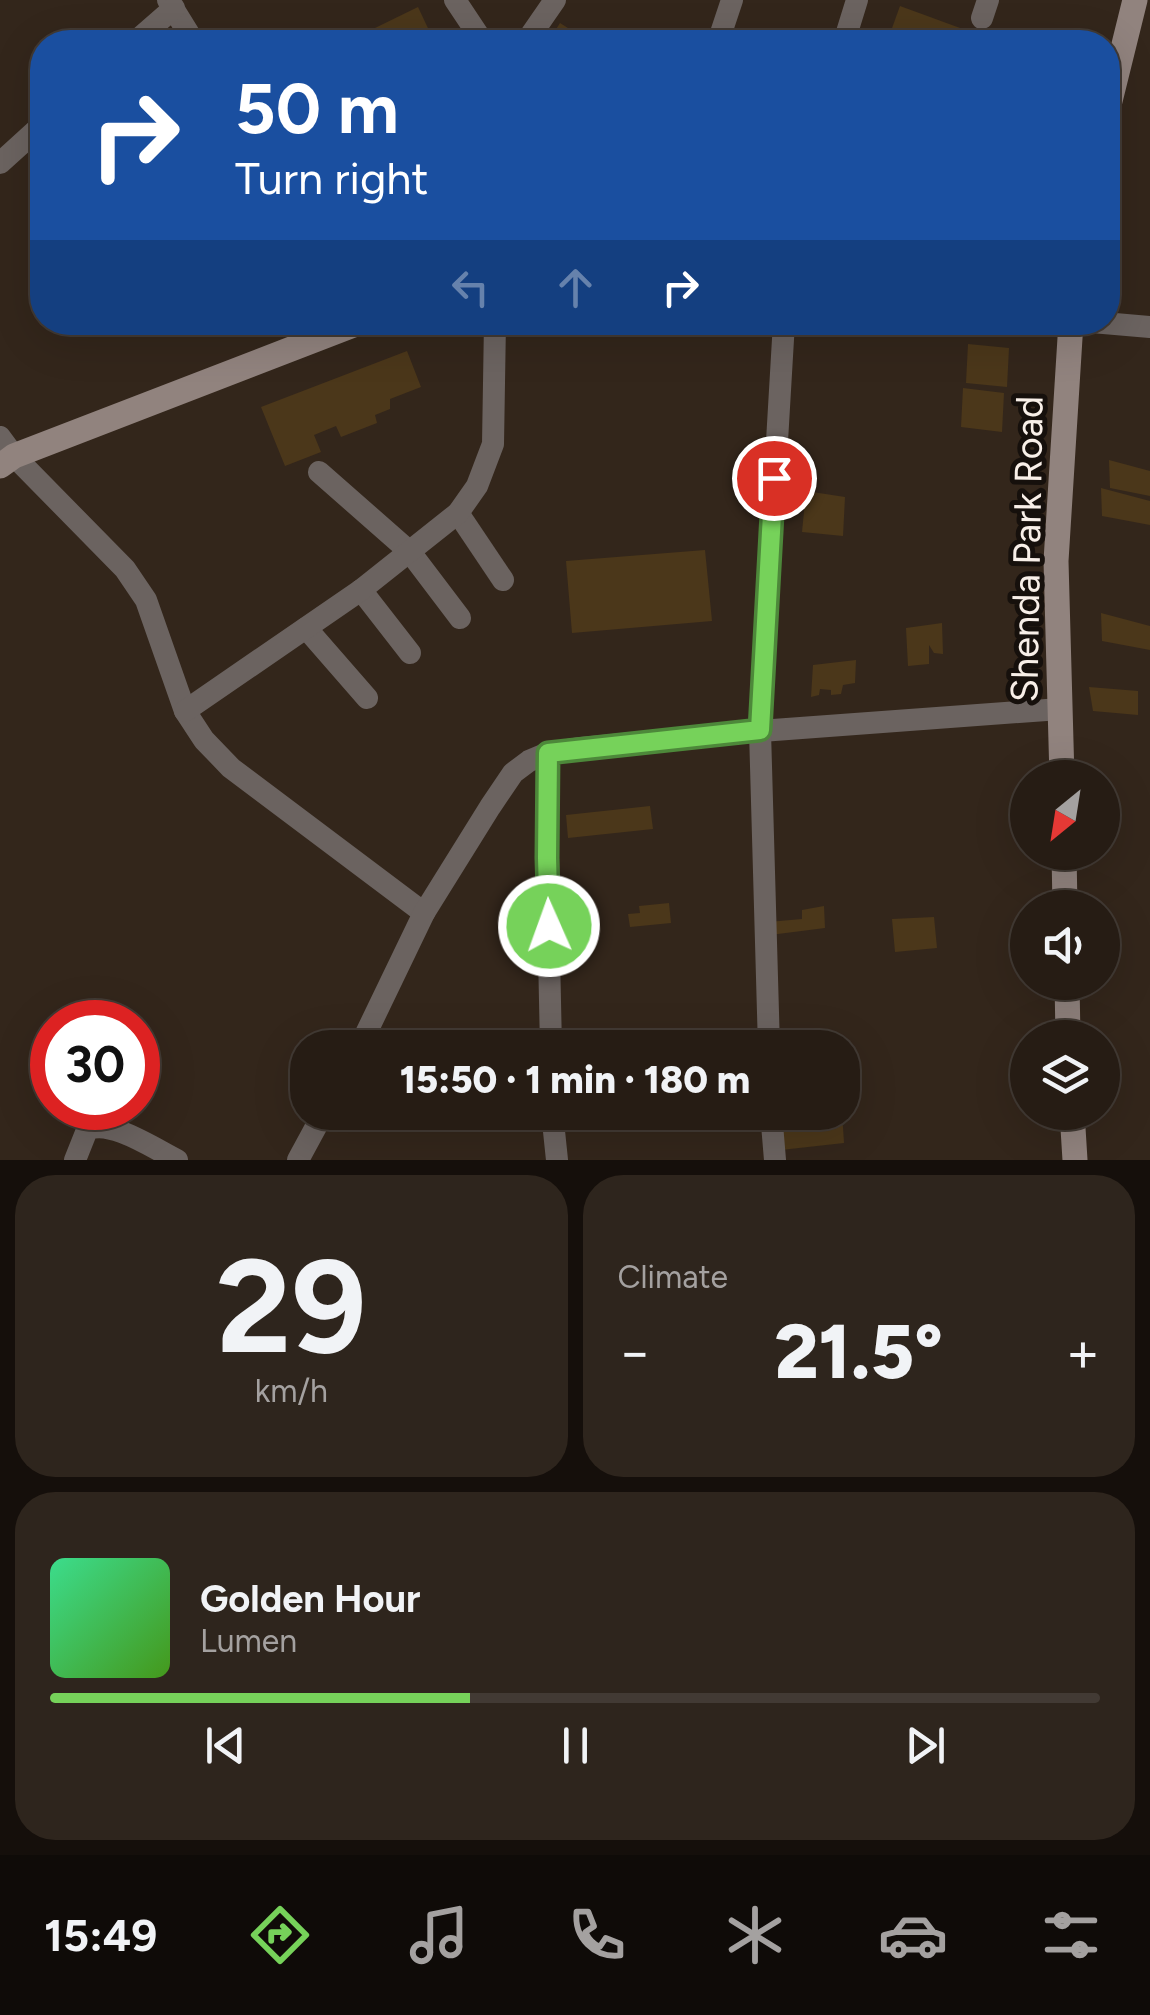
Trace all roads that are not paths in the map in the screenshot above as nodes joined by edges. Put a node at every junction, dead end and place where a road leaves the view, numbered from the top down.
1 (455, 0) edge
2 (555, 0) edge
3 (732, 0) edge
4 (857, 0) edge
5 (1135, 0) edge
6 (171, 4) edge
7 (146, 30) edge
8 (187, 30) edge
9 (475, 30) edge
10 (534, 30) edge
11 (722, 30) edge
12 (848, 30) edge
13 (1120, 61) edge
14 (30, 137) edge
15 (0, 164) edge
16 (1120, 324) edge
17 (1150, 327) edge
18 (308, 335) edge
19 (495, 335) edge
20 (783, 335) edge
21 (1070, 335) edge
22 (5, 453) edge
23 (319, 472) dead end
24 (458, 513) junction
25 (410, 552) junction
26 (504, 580) dead end
27 (360, 590) junction
28 (460, 618) dead end
29 (306, 628) junction
30 (410, 652) dead end
31 (367, 698) dead end
32 (1060, 709) junction
33 (184, 711) junction
34 (760, 730) junction
35 (548, 753) junction
36 (1061, 760) edge
37 (424, 913) junction
38 (368, 1030) edge
39 (551, 1030) edge
40 (768, 1030) edge
41 (314, 1130) edge
42 (554, 1130) edge
43 (772, 1130) edge
44 (1073, 1130) edge
45 (75, 1160) edge
46 (177, 1160) edge
47 (298, 1160) edge
48 (557, 1160) edge
49 (775, 1160) edge
50 (1075, 1160) edge

1 - 9 street
2 - 10 street
3 - 11 street
4 - 12 street
5 - 13 main road
6 - 7 street
6 - 8 street
14 - 15 street
16 - 17 street
18 - 22 main road
19 - 24 street
20 - 34 street
21 - 32 main road, Shenda Park Road
22 - 33 street
23 - 25 street
24 - 25 street
24 - 26 street
25 - 27 street
25 - 28 street
27 - 29 street
27 - 30 street
29 - 31 street
29 - 33 street
32 - 34 street
32 - 36 main road, Shenda Park Road
33 - 37 street
34 - 35 street
34 - 40 street
35 - 37 street
35 - 39 street
37 - 38 street
41 - 47 street
42 - 48 street
43 - 49 street
44 - 50 main road
45 - 46 street

